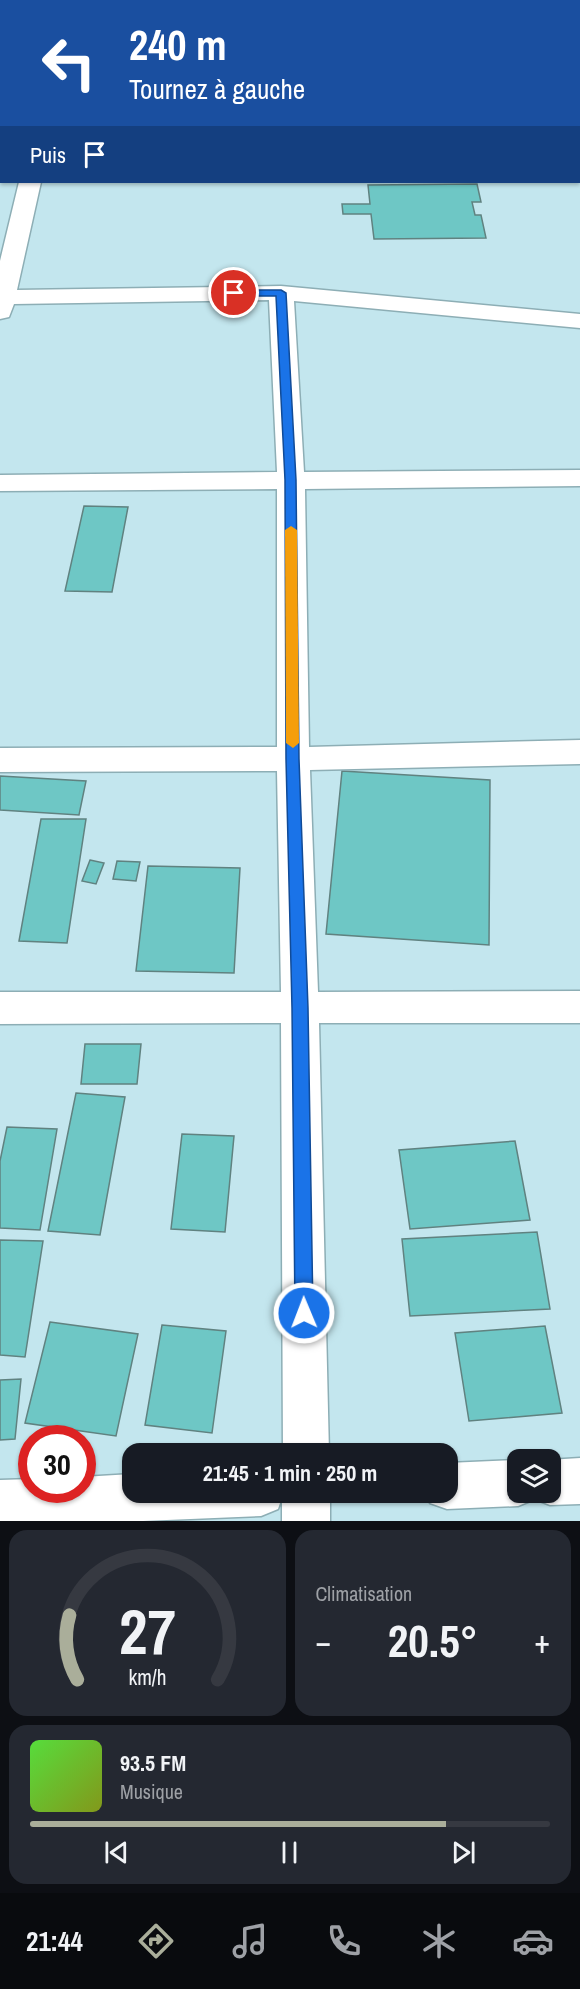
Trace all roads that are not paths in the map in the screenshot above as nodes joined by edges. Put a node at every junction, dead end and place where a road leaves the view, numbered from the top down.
1 (30, 183) edge
2 (281, 293) junction
3 (1, 302) edge
4 (580, 321) edge
5 (580, 478) edge
6 (291, 480) junction
7 (0, 483) edge
8 (580, 752) edge
9 (293, 759) junction
10 (0, 760) edge
11 (580, 1007) edge
12 (0, 1008) edge
13 (300, 1008) junction
14 (306, 1443) edge
15 (580, 1481) edge
16 (561, 1482) edge
17 (507, 1483) edge
18 (458, 1486) edge
19 (122, 1498) edge
20 (306, 1503) edge
21 (0, 1504) edge
22 (306, 1521) edge

1 - 3 street
2 - 3 street
2 - 4 street
2 - 6 street
5 - 6 street
6 - 7 street
6 - 9 street
8 - 9 street
9 - 10 street
9 - 13 street
11 - 13 street
12 - 13 street
13 - 14 street
15 - 16 street
17 - 18 street
19 - 21 street
20 - 22 street

